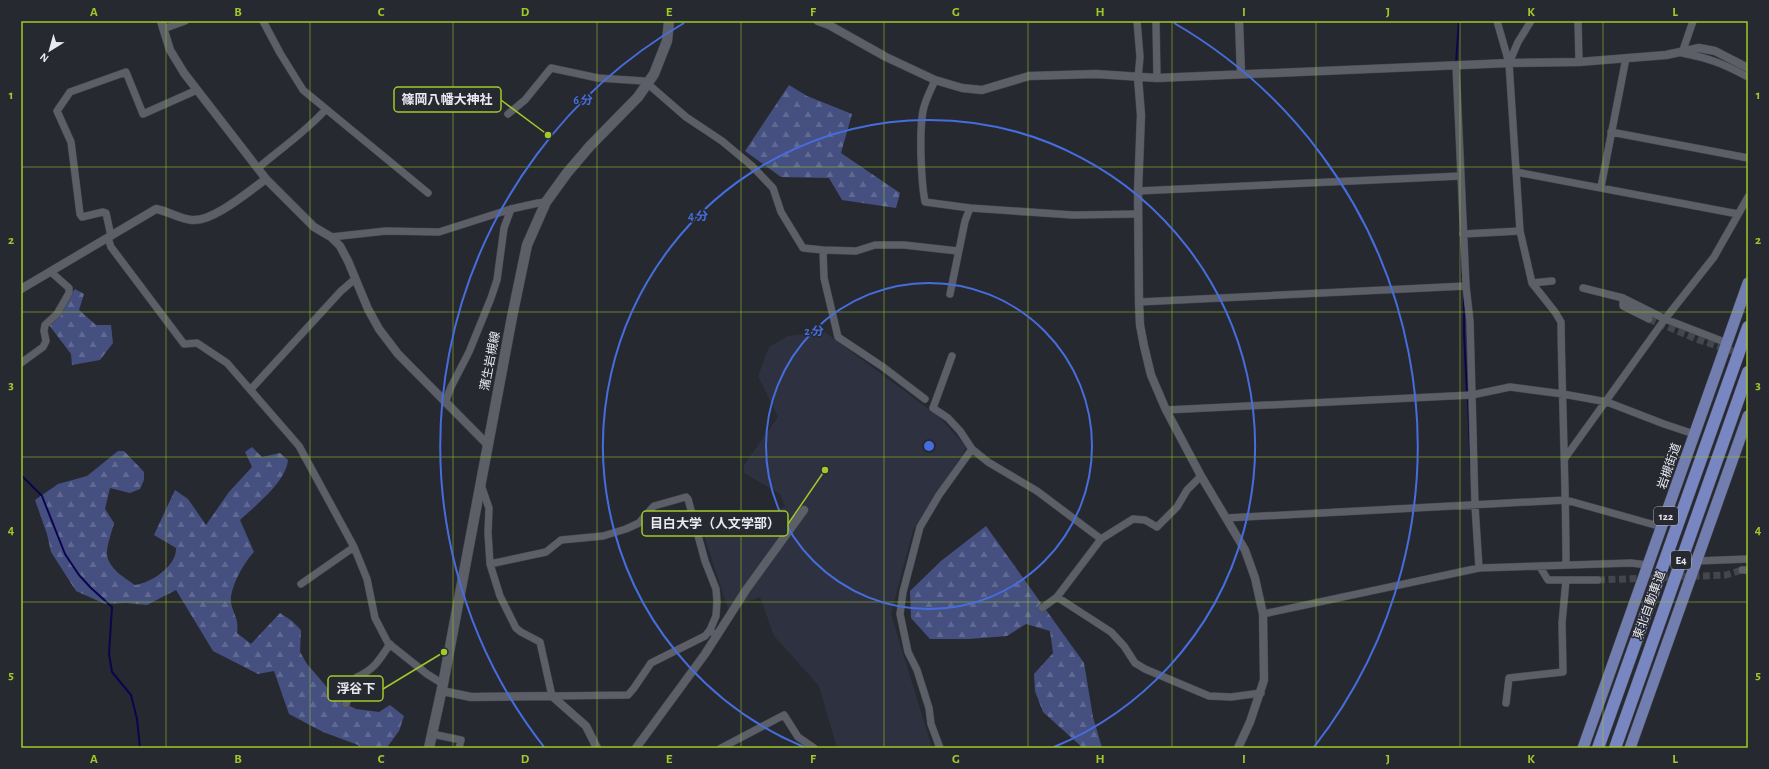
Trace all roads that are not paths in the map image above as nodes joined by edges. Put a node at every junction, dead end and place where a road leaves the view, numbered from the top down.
1 (185, 21) edge
2 (263, 21) edge
3 (669, 21) edge
4 (818, 21) edge
5 (1137, 21) edge
6 (1156, 21) edge
7 (1239, 21) edge
8 (1497, 21) edge
9 (1531, 21) edge
10 (1578, 21) edge
11 (1693, 21) edge
12 (830, 23) edge
13 (162, 25) edge
14 (1682, 53) junction
15 (1626, 58) junction
16 (1579, 62) junction
17 (1509, 63) junction
18 (1456, 66) junction
19 (1748, 68) edge
20 (1241, 74) junction
21 (1748, 77) edge
22 (1138, 78) junction
23 (1157, 78) junction
24 (935, 80) junction
25 (648, 84) junction
26 (197, 90) junction
27 (326, 109) junction
28 (508, 114) dead end
29 (1611, 132) junction
30 (1748, 158) edge
31 (258, 168) junction
32 (1516, 172) junction
33 (1461, 176) junction
34 (266, 179) junction
35 (1601, 188) junction
36 (1138, 191) junction
37 (428, 193) dead end
38 (1748, 196) edge
39 (546, 202) junction
40 (970, 208) junction
41 (511, 209) junction
42 (1743, 210) edge
43 (1138, 214) junction
44 (1520, 231) junction
45 (1463, 234) junction
46 (110, 237) junction
47 (330, 237) junction
48 (823, 250) junction
49 (958, 251) junction
50 (51, 272) junction
51 (355, 279) junction
52 (1552, 281) dead end
53 (1532, 283) junction
54 (1748, 283) edge
55 (1466, 286) junction
56 (1583, 288) dead end
57 (21, 289) edge
58 (950, 294) dead end
59 (1623, 298) junction
60 (1138, 302) junction
61 (1649, 319) tunnel mouth
62 (1665, 319) junction
63 (1748, 327) edge
64 (1727, 343) junction
65 (952, 356) dead end
66 (21, 363) edge
67 (1748, 372) edge
68 (251, 390) junction
69 (1563, 394) junction
70 (1472, 395) junction
71 (925, 399) dead end
72 (1607, 402) junction
73 (445, 403) junction
74 (1166, 410) junction
75 (1748, 416) edge
76 (1694, 434) junction
77 (1744, 442) edge
78 (488, 445) junction
79 (972, 449) junction
80 (1565, 458) junction
81 (1201, 476) junction
82 (481, 485) junction
83 (1566, 500) junction
84 (1476, 506) junction
85 (804, 510) dead end
86 (1226, 518) junction
87 (1662, 527) junction
88 (1101, 538) junction
89 (354, 547) junction
90 (1748, 559) edge
91 (1696, 561) junction
92 (490, 564) junction
93 (1566, 565) junction
94 (1648, 565) junction
95 (1540, 567) junction
96 (1479, 568) junction
97 (1566, 580) junction
98 (1598, 580) tunnel mouth
99 (301, 584) dead end
100 (1057, 597) junction
101 (1042, 608) dead end
102 (1263, 614) junction
103 (710, 630) junction
104 (717, 635) junction
105 (390, 644) junction
106 (443, 687) junction
107 (1260, 693) junction
108 (552, 696) junction
109 (1506, 703) dead end
110 (346, 704) dead end
111 (432, 734) junction
112 (429, 748) edge
113 (459, 748) edge
114 (596, 748) edge
115 (636, 748) edge
116 (721, 748) edge
117 (814, 748) edge
118 (940, 748) edge
119 (1238, 748) edge
120 (1583, 748) edge
121 (1598, 748) edge
122 (1615, 748) edge
123 (1630, 748) edge

1 - 13 street
2 - 27 street
3 - 25 main road, 蒲生岩槻線
4 - 12 street
5 - 22 street
6 - 23 street
7 - 20 street
8 - 17 street
9 - 17 street
10 - 16 street
11 - 14 street
12 - 24 street
13 - 26 street
14 - 15 street
14 - 19 street
14 - 21 street
15 - 16 street
15 - 29 street
16 - 17 street
17 - 18 street
17 - 32 street
18 - 20 street
18 - 33 street
20 - 23 street
22 - 23 street
22 - 24 street
22 - 36 street
24 - 40 street
25 - 28 street
25 - 39 main road, 蒲生岩槻線
25 - 48 street
26 - 31 street
26 - 46 street
27 - 31 street
27 - 37 street
29 - 30 street
29 - 35 street
31 - 34 street
32 - 35 street
32 - 44 street
33 - 36 street
33 - 45 street
34 - 46 street
34 - 47 street
35 - 42 street
36 - 43 street
38 - 42 street
39 - 41 street
39 - 78 main road, 蒲生岩槻線
40 - 43 street
40 - 49 street
41 - 47 street
41 - 73 street
42 - 62 street
43 - 60 street
44 - 45 street
44 - 53 street
45 - 55 street
46 - 50 street
46 - 68 street
47 - 51 street
48 - 49 street
48 - 71 street
49 - 58 street
50 - 57 street
50 - 66 street
51 - 68 street
51 - 73 street
52 - 53 street
53 - 69 street
54 - 64 highway, 岩槻街道 / 122
55 - 60 street
55 - 70 street
56 - 59 street
59 - 61 street
59 - 62 street
60 - 74 street
62 - 64 street
62 - 72 street
63 - 121 highway, 東北自動車道 / E4
64 - 76 highway, 岩槻街道 / 122
65 - 79 street
67 - 122 highway, 東北自動車道 / E4
68 - 89 street
69 - 70 street
69 - 72 street
69 - 80 street
70 - 74 street
70 - 84 street
72 - 76 street
72 - 80 street
73 - 78 street
74 - 81 street
75 - 77 highway
76 - 87 highway, 岩槻街道 / 122
77 - 91 highway
78 - 82 main road, 蒲生岩槻線
79 - 88 street
79 - 118 street
80 - 83 street
81 - 86 street
81 - 88 street
82 - 92 street
82 - 106 main road, 蒲生岩槻線
83 - 84 street
83 - 87 street
83 - 93 street
84 - 86 street
84 - 96 street
85 - 104 street
86 - 102 street
87 - 94 highway, 岩槻街道 / 122
88 - 100 street
89 - 99 street
89 - 105 street
90 - 91 street
91 - 123 highway
92 - 103 street
92 - 108 street
93 - 94 street
93 - 95 street
94 - 120 highway, 岩槻街道 / 122
95 - 96 street
95 - 97 street
96 - 102 street
97 - 98 street
97 - 109 street
100 - 101 street
100 - 107 street
102 - 107 street
103 - 104 street
103 - 108 street
104 - 115 street
105 - 106 street
105 - 110 street
106 - 108 street
106 - 111 main road, 蒲生岩槻線
107 - 119 street
108 - 114 street
111 - 112 main road, 蒲生岩槻線
111 - 113 street
116 - 117 street

